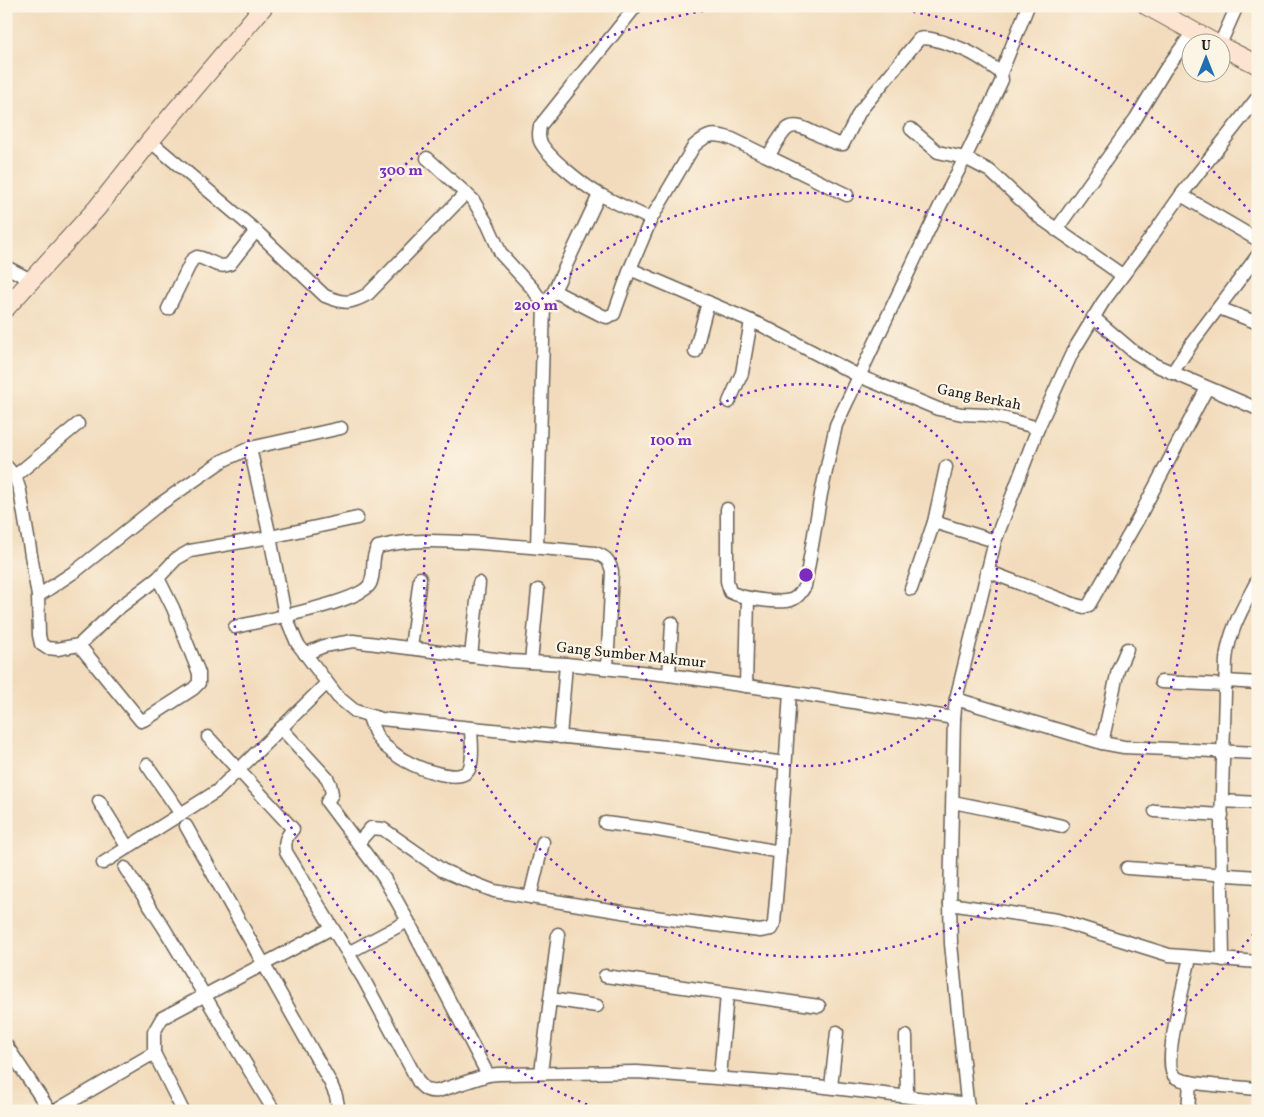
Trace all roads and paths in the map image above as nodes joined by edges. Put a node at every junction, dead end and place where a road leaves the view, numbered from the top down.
1 (264, 6) edge
2 (636, 6) edge
3 (1028, 6) edge
4 (1237, 6) edge
5 (1153, 8) edge
6 (1193, 32) edge
7 (1225, 32) edge
8 (1182, 47) edge
9 (1232, 52) edge
10 (1258, 65) edge
11 (1001, 73) junction
12 (1258, 96) edge
13 (911, 129) dead end
14 (150, 141) junction
15 (768, 156) junction
16 (428, 158) dead end
17 (965, 158) junction
18 (466, 194) junction
19 (599, 194) junction
20 (848, 194) dead end
21 (1181, 194) junction
22 (651, 219) junction
23 (1056, 230) junction
24 (256, 232) junction
25 (1258, 240) edge
26 (1258, 256) edge
27 (6, 267) edge
28 (630, 269) junction
29 (1122, 276) junction
30 (31, 280) junction
31 (554, 292) junction
32 (708, 302) junction
33 (544, 305) junction
34 (6, 308) edge
35 (1219, 308) junction
36 (168, 309) dead end
37 (1093, 318) junction
38 (751, 321) junction
39 (1258, 323) edge
40 (695, 352) dead end
41 (1172, 373) junction
42 (858, 376) junction
43 (1207, 388) junction
44 (729, 402) dead end
45 (1258, 409) edge
46 (78, 424) dead end
47 (341, 428) dead end
48 (1038, 428) junction
49 (250, 448) junction
50 (946, 467) dead end
51 (10, 471) edge
52 (727, 509) dead end
53 (357, 518) dead end
54 (934, 522) junction
55 (270, 537) junction
56 (995, 541) junction
57 (537, 547) junction
58 (987, 571) junction
59 (158, 578) junction
60 (420, 578) dead end
61 (1258, 579) edge
62 (479, 583) dead end
63 (911, 588) dead end
64 (538, 590) dead end
65 (38, 596) junction
66 (748, 598) junction
67 (285, 615) junction
68 (672, 623) dead end
69 (235, 627) dead end
70 (79, 645) junction
71 (411, 648) junction
72 (1127, 649) dead end
73 (305, 654) junction
74 (471, 656) junction
75 (531, 662) junction
76 (566, 664) junction
77 (607, 668) junction
78 (669, 674) junction
79 (1161, 682) dead end
80 (327, 683) junction
81 (1226, 683) junction
82 (1258, 683) edge
83 (746, 686) junction
84 (790, 692) junction
85 (956, 699) junction
86 (369, 717) junction
87 (954, 718) junction
88 (282, 728) junction
89 (471, 728) junction
90 (208, 737) dead end
91 (560, 737) junction
92 (1102, 743) junction
93 (1224, 752) junction
94 (1258, 753) edge
95 (785, 764) junction
96 (146, 765) dead end
97 (238, 770) junction
98 (99, 801) dead end
99 (1222, 801) junction
100 (953, 802) junction
101 (1258, 803) edge
102 (1155, 811) dead end
103 (181, 814) junction
104 (1222, 816) junction
105 (605, 824) dead end
106 (186, 826) dead end
107 (1062, 826) dead end
108 (543, 842) dead end
109 (358, 843) junction
110 (128, 848) junction
111 (780, 852) junction
112 (103, 863) dead end
113 (125, 868) dead end
114 (1127, 868) dead end
115 (1222, 874) junction
116 (1258, 877) edge
117 (530, 897) junction
118 (950, 904) junction
119 (408, 921) junction
120 (332, 928) junction
121 (558, 934) dead end
122 (348, 953) junction
123 (1190, 958) junction
124 (1223, 960) junction
125 (1258, 962) edge
126 (262, 964) junction
127 (604, 976) dead end
128 (727, 994) junction
129 (205, 996) junction
130 (550, 999) junction
131 (597, 1006) dead end
132 (819, 1006) dead end
133 (837, 1032) dead end
134 (906, 1036) dead end
135 (6, 1045) edge
136 (154, 1053) junction
137 (541, 1073) junction
138 (488, 1075) junction
139 (720, 1077) junction
140 (1190, 1082) junction
141 (831, 1087) junction
142 (1258, 1089) edge
143 (907, 1096) junction
144 (968, 1107) edge
145 (50, 1111) edge
146 (55, 1111) edge
147 (183, 1111) edge
148 (274, 1111) edge
149 (338, 1111) edge
150 (1188, 1111) edge

1 - 14 street
2 - 19 street
3 - 11 street
4 - 7 street
5 - 6 street
8 - 23 street
9 - 10 street
11 - 15 street
11 - 17 street
12 - 21 street
13 - 17 street
14 - 24 street
14 - 30 street
15 - 20 street
15 - 22 street
16 - 18 street
17 - 23 street
17 - 42 street
18 - 24 street
18 - 33 street
19 - 22 street
19 - 31 street
21 - 25 street
21 - 29 street
22 - 28 street
23 - 29 street
24 - 36 street
26 - 35 street
27 - 30 street
28 - 31 street
28 - 32 street, Gang Berkah
29 - 37 street
30 - 34 street
31 - 33 street
32 - 38 street, Gang Berkah
32 - 40 street
33 - 57 street
35 - 39 street
35 - 41 street
37 - 41 street
37 - 48 street
38 - 42 street, Gang Berkah
38 - 44 street
41 - 43 street
42 - 48 street, Gang Berkah
42 - 66 street
43 - 45 street
43 - 58 street
46 - 51 street
47 - 49 street
48 - 56 street
49 - 55 street
49 - 65 street
50 - 54 street
51 - 65 street
52 - 66 street
53 - 55 street
54 - 56 street
54 - 63 street
55 - 59 street
55 - 67 street
56 - 58 street
57 - 67 street
57 - 77 street
58 - 85 street
59 - 70 street
59 - 70 street
60 - 71 street
61 - 81 street
62 - 74 street
64 - 75 street
65 - 70 street
66 - 83 street
67 - 69 street
67 - 73 street
68 - 78 street
71 - 73 street, Gang Sumber Makmur
71 - 74 street, Gang Sumber Makmur
72 - 92 street
73 - 80 street
74 - 75 street, Gang Sumber Makmur
75 - 76 street, Gang Sumber Makmur
76 - 77 street, Gang Sumber Makmur
76 - 91 street
77 - 78 street, Gang Sumber Makmur
78 - 83 street, Gang Sumber Makmur
79 - 81 street
80 - 86 street
80 - 88 street
81 - 82 street
81 - 93 street
83 - 84 street, Gang Sumber Makmur
84 - 87 street, Gang Sumber Makmur
84 - 95 street
85 - 87 street
85 - 92 street
86 - 89 street
86 - 89 street
87 - 100 street
88 - 97 street
88 - 109 street
89 - 91 street
90 - 97 street
91 - 95 street
92 - 93 street
93 - 94 street
93 - 99 street
95 - 111 street
96 - 103 street
97 - 103 street
97 - 120 street
98 - 110 street
99 - 101 street
99 - 104 street
100 - 107 street
100 - 118 street
102 - 104 street
103 - 110 street
104 - 115 street
105 - 111 street
106 - 126 street
108 - 117 street
109 - 117 street
109 - 119 street
110 - 112 street
111 - 117 street
113 - 129 street
114 - 115 street
115 - 116 street
115 - 124 street
118 - 123 street
118 - 144 street
119 - 122 street
119 - 138 street
120 - 122 street
120 - 126 street
121 - 130 street
122 - 138 street
123 - 124 street
123 - 140 street
124 - 125 street
126 - 129 street
126 - 149 street
127 - 128 street
128 - 132 street
128 - 139 street
129 - 136 street
129 - 148 street
130 - 131 street
130 - 137 street
133 - 141 street
134 - 143 street
135 - 145 street
136 - 146 street
136 - 147 street
137 - 138 street
137 - 139 street
139 - 141 street
140 - 142 street
140 - 150 street
141 - 143 street
143 - 144 street

